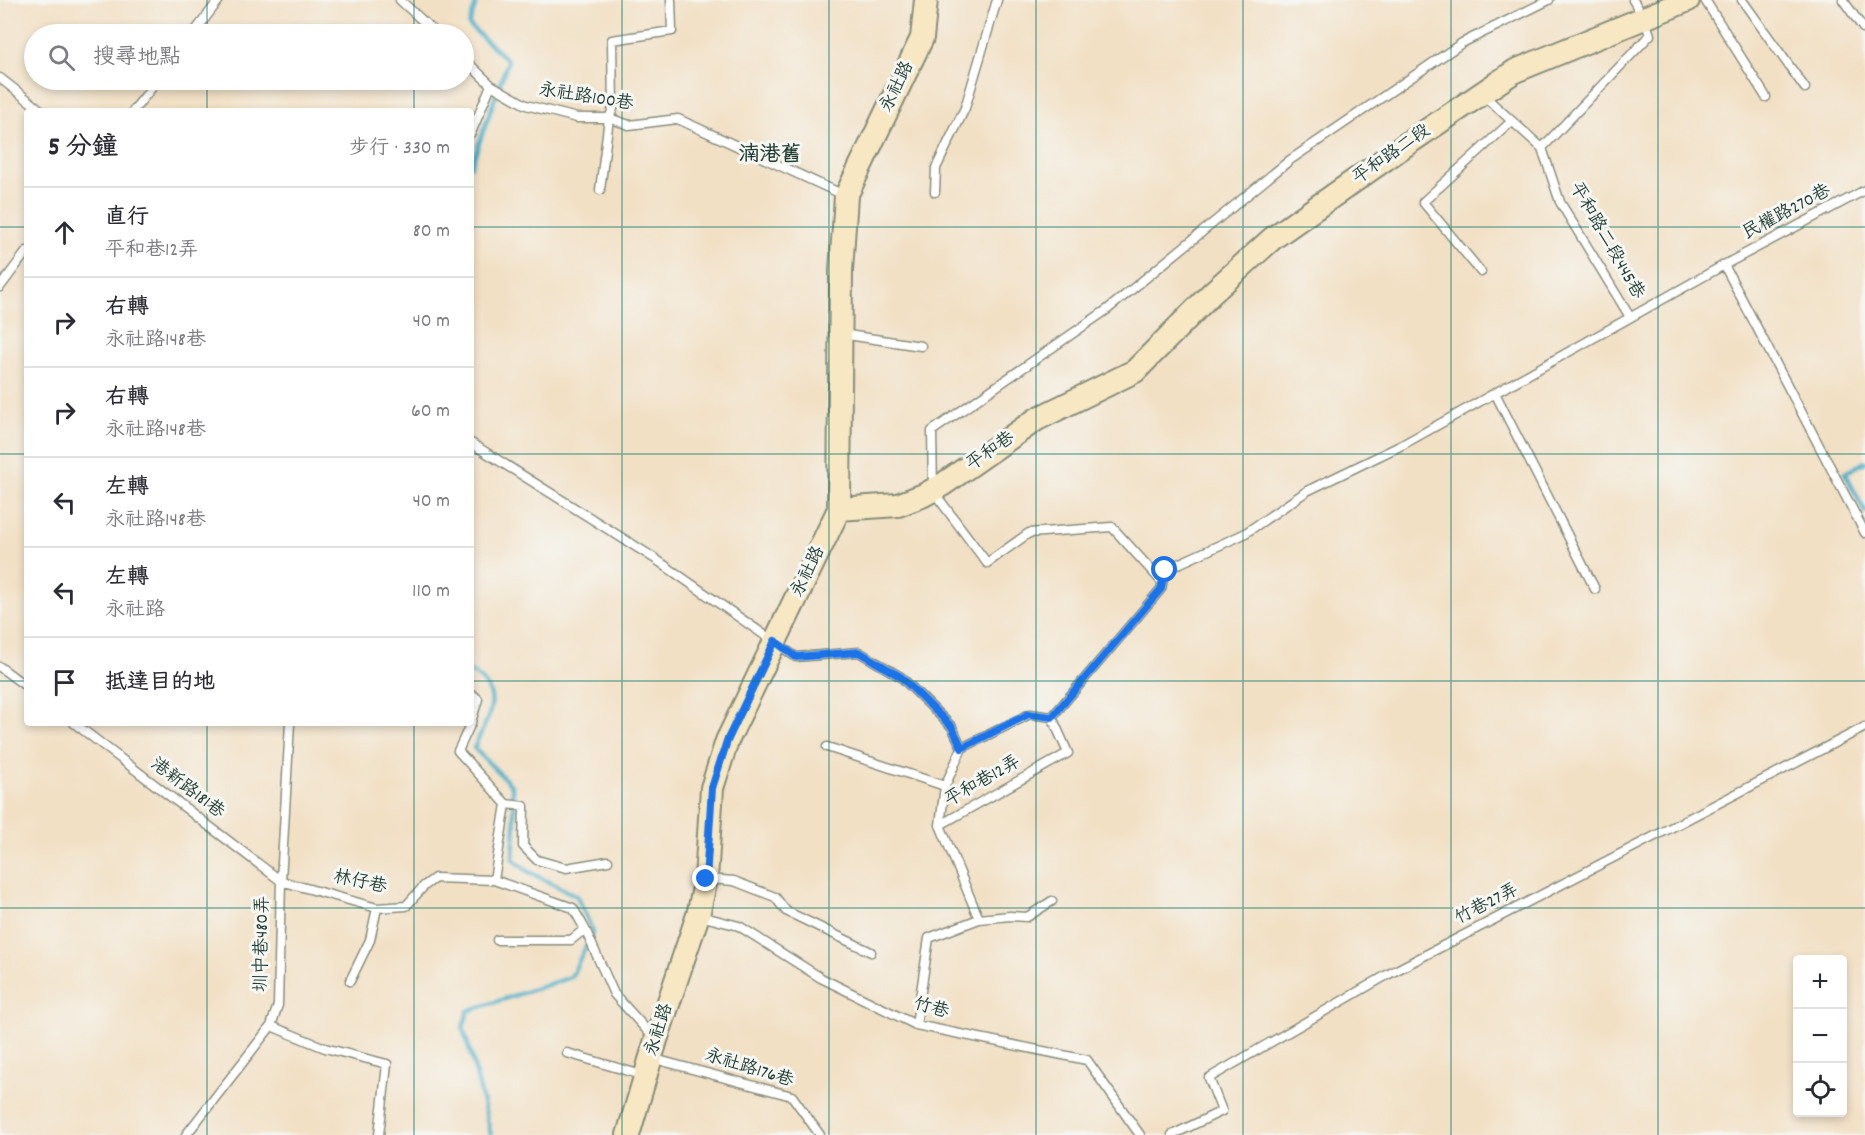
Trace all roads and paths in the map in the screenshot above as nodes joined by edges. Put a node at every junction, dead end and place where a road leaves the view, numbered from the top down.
1 (219, 0) edge
2 (400, 0) edge
3 (671, 0) edge
4 (926, 0) edge
5 (997, 0) edge
6 (1549, 0) edge
7 (1688, 0) edge
8 (1705, 0) edge
9 (1742, 0) edge
10 (1843, 0) edge
11 (1639, 9) edge
12 (200, 24) edge
13 (426, 24) edge
14 (1863, 28) dead end
15 (474, 69) edge
16 (0, 78) edge
17 (491, 85) junction
18 (1805, 88) dead end
19 (150, 90) edge
20 (1481, 94) junction
21 (1766, 97) dead end
22 (38, 108) edge
23 (135, 108) edge
24 (609, 117) junction
25 (1512, 121) junction
26 (474, 126) edge
27 (1542, 147) junction
28 (600, 190) dead end
29 (1865, 190) edge
30 (935, 192) dead end
31 (846, 196) junction
32 (24, 255) edge
33 (1724, 265) junction
34 (1481, 272) dead end
35 (0, 287) edge
36 (1630, 317) junction
37 (841, 334) junction
38 (921, 346) dead end
39 (1135, 371) joint
40 (1495, 393) junction
41 (474, 445) edge
42 (933, 490) junction
43 (839, 509) junction
44 (1865, 533) edge
45 (1162, 582) junction
46 (1595, 589) dead end
47 (775, 641) junction
48 (0, 667) edge
49 (24, 685) edge
50 (474, 696) edge
51 (474, 713) edge
52 (1052, 717) junction
53 (78, 726) edge
54 (290, 726) edge
55 (470, 726) edge
56 (1865, 728) edge
57 (827, 747) dead end
58 (962, 748) junction
59 (945, 786) junction
60 (506, 804) junction
61 (940, 825) junction
62 (608, 861) dead end
63 (706, 879) junction
64 (494, 880) junction
65 (280, 881) junction
66 (1052, 901) dead end
67 (377, 908) junction
68 (698, 915) junction
69 (979, 919) junction
70 (586, 930) junction
71 (497, 940) dead end
72 (872, 952) dead end
73 (350, 981) dead end
74 (916, 1025) junction
75 (271, 1026) junction
76 (567, 1053) dead end
77 (651, 1058) junction
78 (186, 1135) edge
79 (379, 1135) edge
80 (628, 1135) edge
81 (820, 1135) edge
82 (1140, 1135) edge
83 (1172, 1135) edge

1 - 12 lane
2 - 13 lane
3 - 24 lane
4 - 31 street, 永社路
5 - 30 lane
6 - 42 lane
7 - 11 street, 平和路二段
8 - 21 lane
9 - 18 lane
10 - 14 lane
11 - 20 street, 平和路二段
11 - 27 lane
15 - 17 lane, 永社路100巷
16 - 22 lane
17 - 24 lane, 永社路100巷
17 - 26 lane
19 - 23 lane
20 - 25 lane
20 - 39 street, 平和路二段
24 - 28 lane
24 - 31 lane, 永社路100巷
25 - 27 lane
25 - 34 lane
27 - 36 lane, 平和路二段445巷
29 - 33 lane, 民權路270巷
31 - 37 street, 永社路
32 - 35 lane
33 - 36 lane, 民權路270巷
33 - 44 lane
36 - 40 lane, 民權路270巷
37 - 38 lane
37 - 43 street, 永社路
39 - 42 street, 平和巷
40 - 45 lane, 民權路270巷
40 - 46 lane
41 - 47 lane
42 - 43 street, 平和巷
42 - 45 lane
43 - 47 street, 永社路
45 - 52 lane
47 - 58 lane
47 - 63 street, 永社路
48 - 49 lane
50 - 51 lane
52 - 58 lane
52 - 61 lane, 平和巷12弄
53 - 65 lane, 港新路181巷
54 - 65 lane, 圳中巷480弄
55 - 60 lane
56 - 83 lane, 竹巷27弄
57 - 59 lane
58 - 59 lane
59 - 61 lane
60 - 62 lane
60 - 64 lane
61 - 69 lane, 平和巷12弄
63 - 68 street, 永社路
63 - 72 lane
64 - 67 lane, 林仔巷
64 - 70 lane, 林仔巷
65 - 67 lane, 林仔巷
65 - 75 lane, 圳中巷480弄
66 - 69 lane
67 - 73 lane
68 - 74 lane, 竹巷
68 - 77 street, 永社路
69 - 74 lane
70 - 71 lane
70 - 77 lane, 林仔巷
74 - 82 lane, 竹巷
75 - 78 lane, 圳中巷480弄
75 - 79 lane
76 - 77 lane, 永社路176巷
77 - 80 street, 永社路
77 - 81 lane, 永社路176巷

